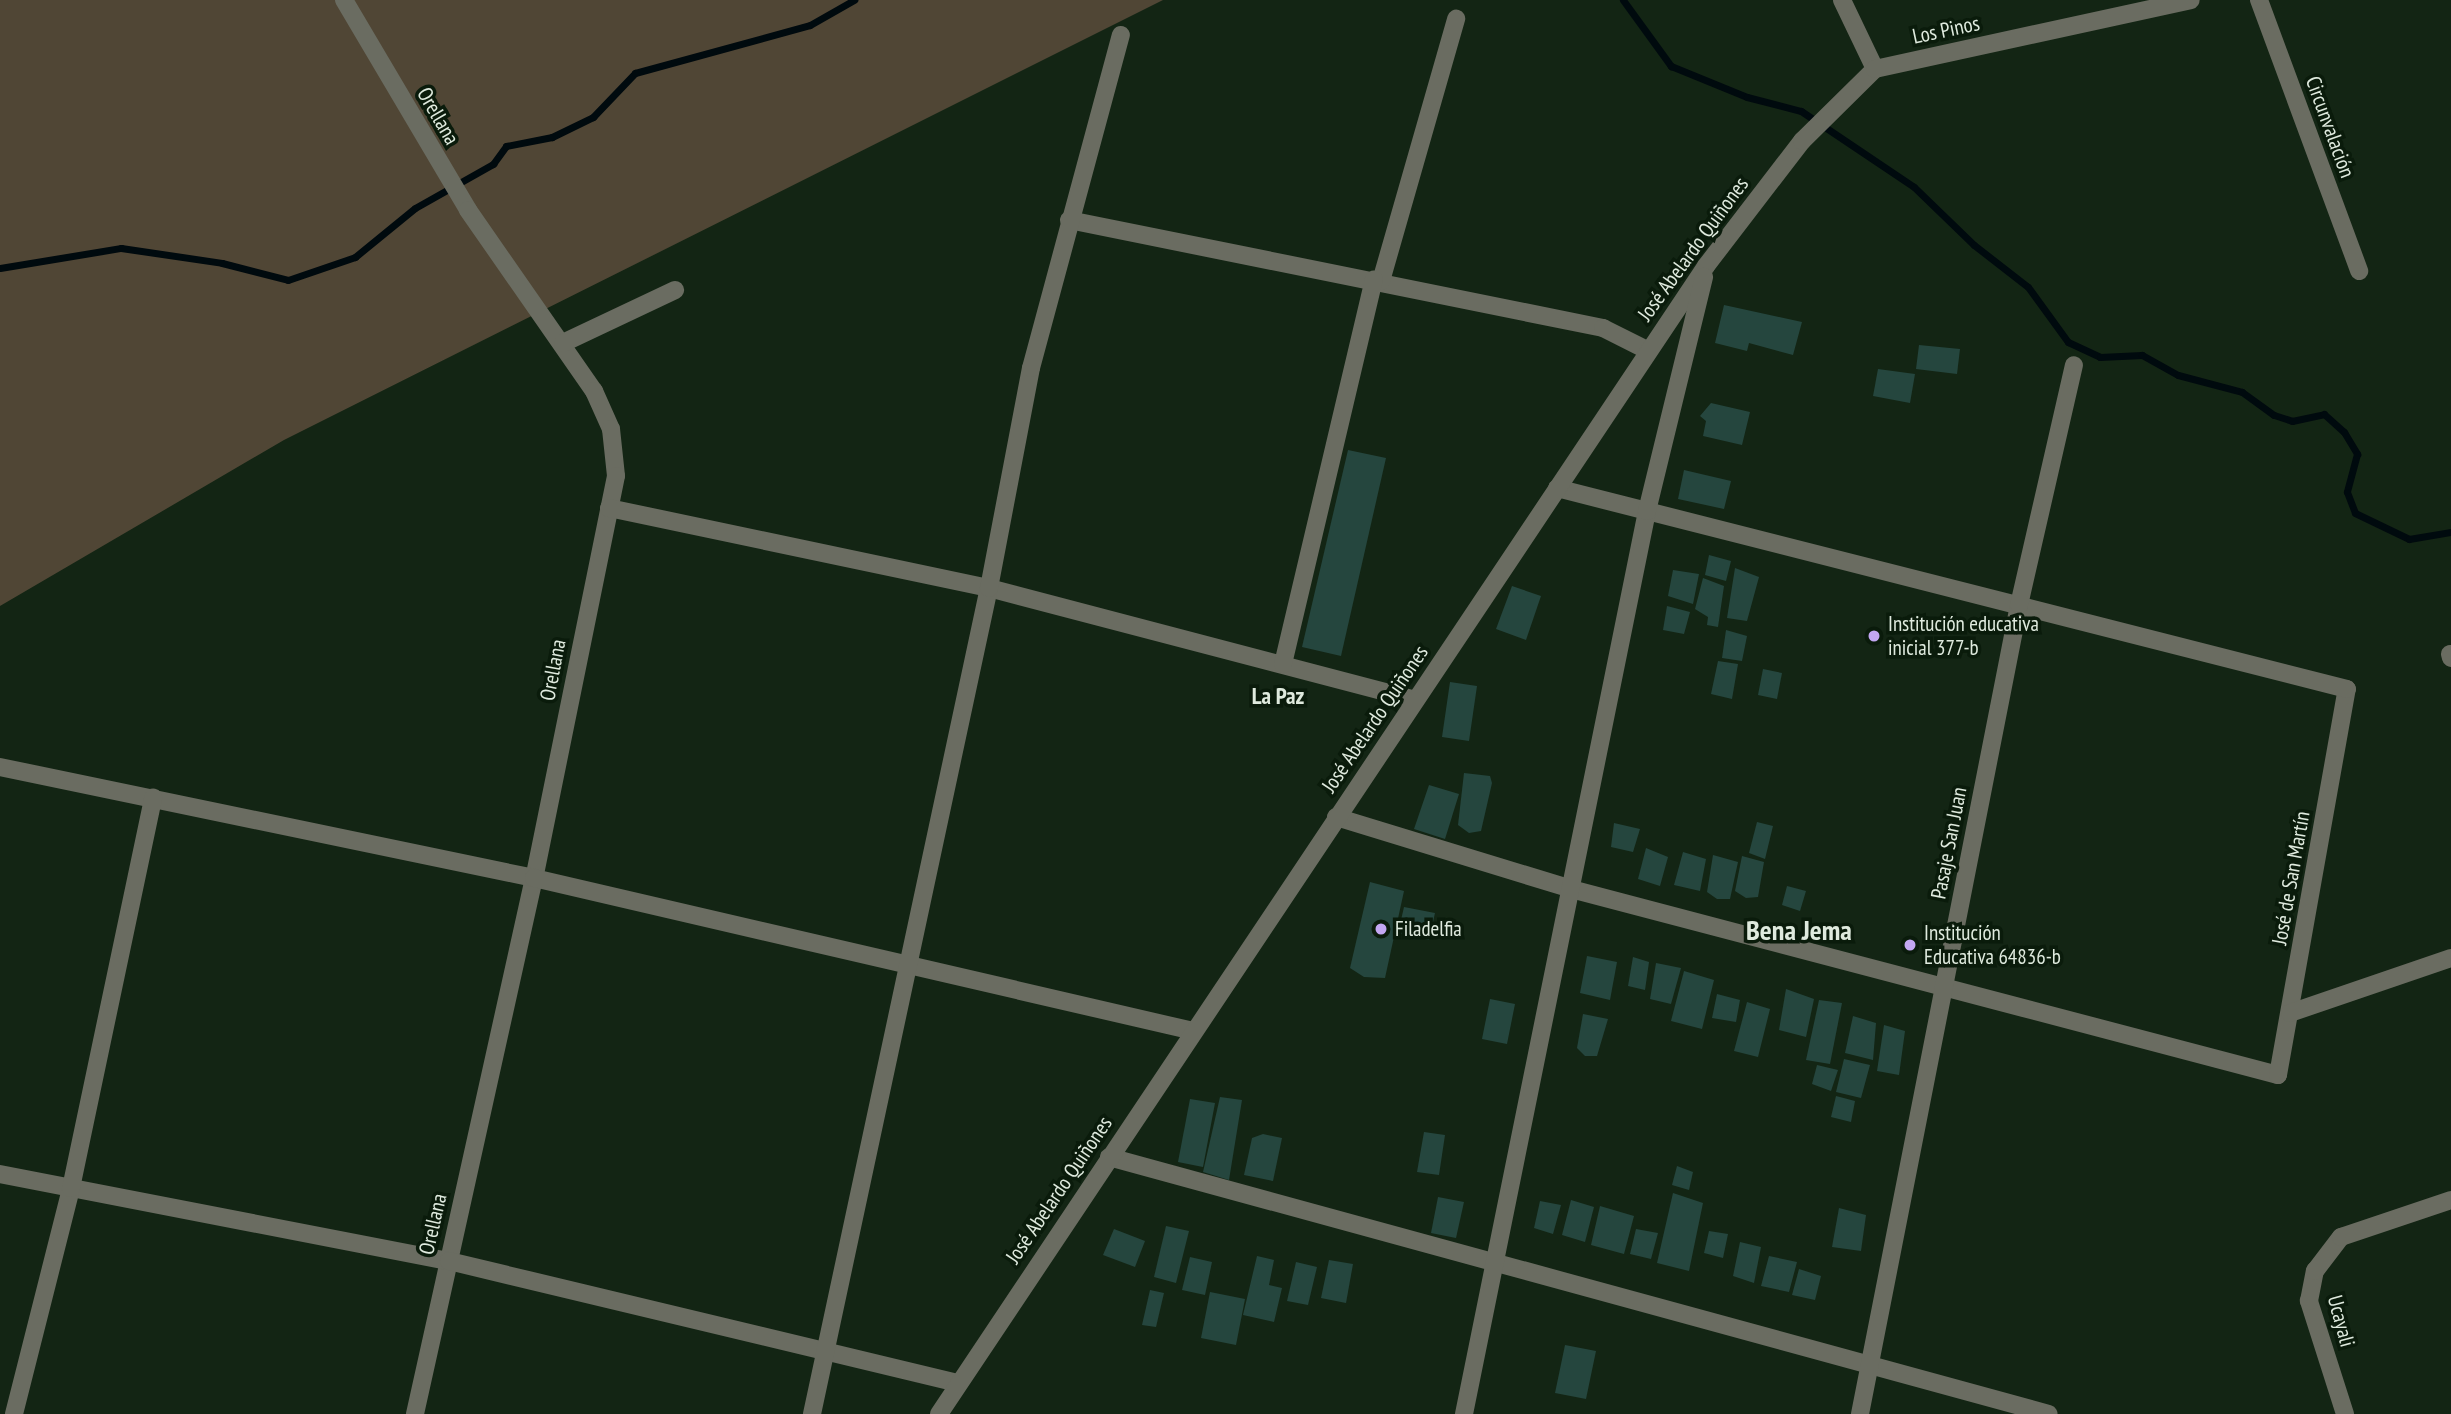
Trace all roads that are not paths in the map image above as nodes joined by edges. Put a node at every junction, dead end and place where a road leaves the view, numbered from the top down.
1 (344, 0) edge
2 (1842, 0) edge
3 (2191, 0) edge
4 (2259, 0) edge
5 (1456, 19) dead end
6 (1121, 35) dead end
7 (1875, 69) junction
8 (1069, 220) junction
9 (1706, 266) junction
10 (2359, 271) dead end
11 (1377, 281) junction
12 (675, 290) dead end
13 (563, 343) junction
14 (1649, 351) junction
15 (2074, 365) dead end
16 (1557, 488) junction
17 (609, 508) junction
18 (1647, 511) junction
19 (989, 588) junction
20 (2019, 605) junction
21 (1283, 664) junction
22 (1415, 700) junction
23 (0, 767) edge
24 (153, 798) junction
25 (1336, 817) junction
26 (534, 878) junction
27 (1572, 889) junction
28 (2451, 958) edge
29 (907, 962) junction
30 (1945, 985) junction
31 (2290, 1013) junction
32 (1193, 1031) junction
33 (1109, 1157) junction
34 (0, 1174) edge
35 (71, 1188) junction
36 (2451, 1200) edge
37 (449, 1261) junction
38 (1496, 1266) junction
39 (825, 1351) junction
40 (1872, 1365) junction
41 (958, 1383) junction
42 (14, 1414) edge
43 (415, 1414) edge
44 (812, 1414) edge
45 (939, 1414) edge
46 (1464, 1414) edge
47 (1860, 1414) edge
48 (2049, 1414) edge
49 (2346, 1414) edge

1 - 13 street, Orellana
2 - 7 street
3 - 7 street, Los Pinos
4 - 10 street, Circunvalación
5 - 11 street
6 - 8 street
7 - 9 street, José Abelardo Quiñones
8 - 11 street
8 - 19 street
9 - 14 street, José Abelardo Quiñones
9 - 18 street
11 - 14 street
11 - 21 street
12 - 13 street
13 - 17 street, Orellana
14 - 16 street, José Abelardo Quiñones
15 - 20 street, Pasaje San Juan
16 - 18 street
16 - 22 street, José Abelardo Quiñones
17 - 19 street
17 - 26 street, Orellana
18 - 20 street
18 - 27 street
19 - 21 street
19 - 29 street
20 - 30 street, Pasaje San Juan
20 - 31 street, José de San Martín
21 - 22 street
22 - 25 street, José Abelardo Quiñones
23 - 24 street
24 - 26 street
24 - 35 street
25 - 27 street
25 - 32 street, José Abelardo Quiñones
26 - 29 street
26 - 37 street, Orellana
27 - 30 street
27 - 38 street
28 - 31 street
29 - 32 street
29 - 39 street
30 - 31 street, José de San Martín
30 - 40 street, Pasaje San Juan
32 - 33 street, José Abelardo Quiñones
33 - 38 street
33 - 41 street, José Abelardo Quiñones
34 - 35 street
35 - 37 street
35 - 42 street
36 - 49 street, Ucayali
37 - 39 street
37 - 43 street, Orellana
38 - 40 street
38 - 46 street
39 - 41 street
39 - 44 street
40 - 47 street, Pasaje San Juan
40 - 48 street
41 - 45 street, José Abelardo Quiñones

